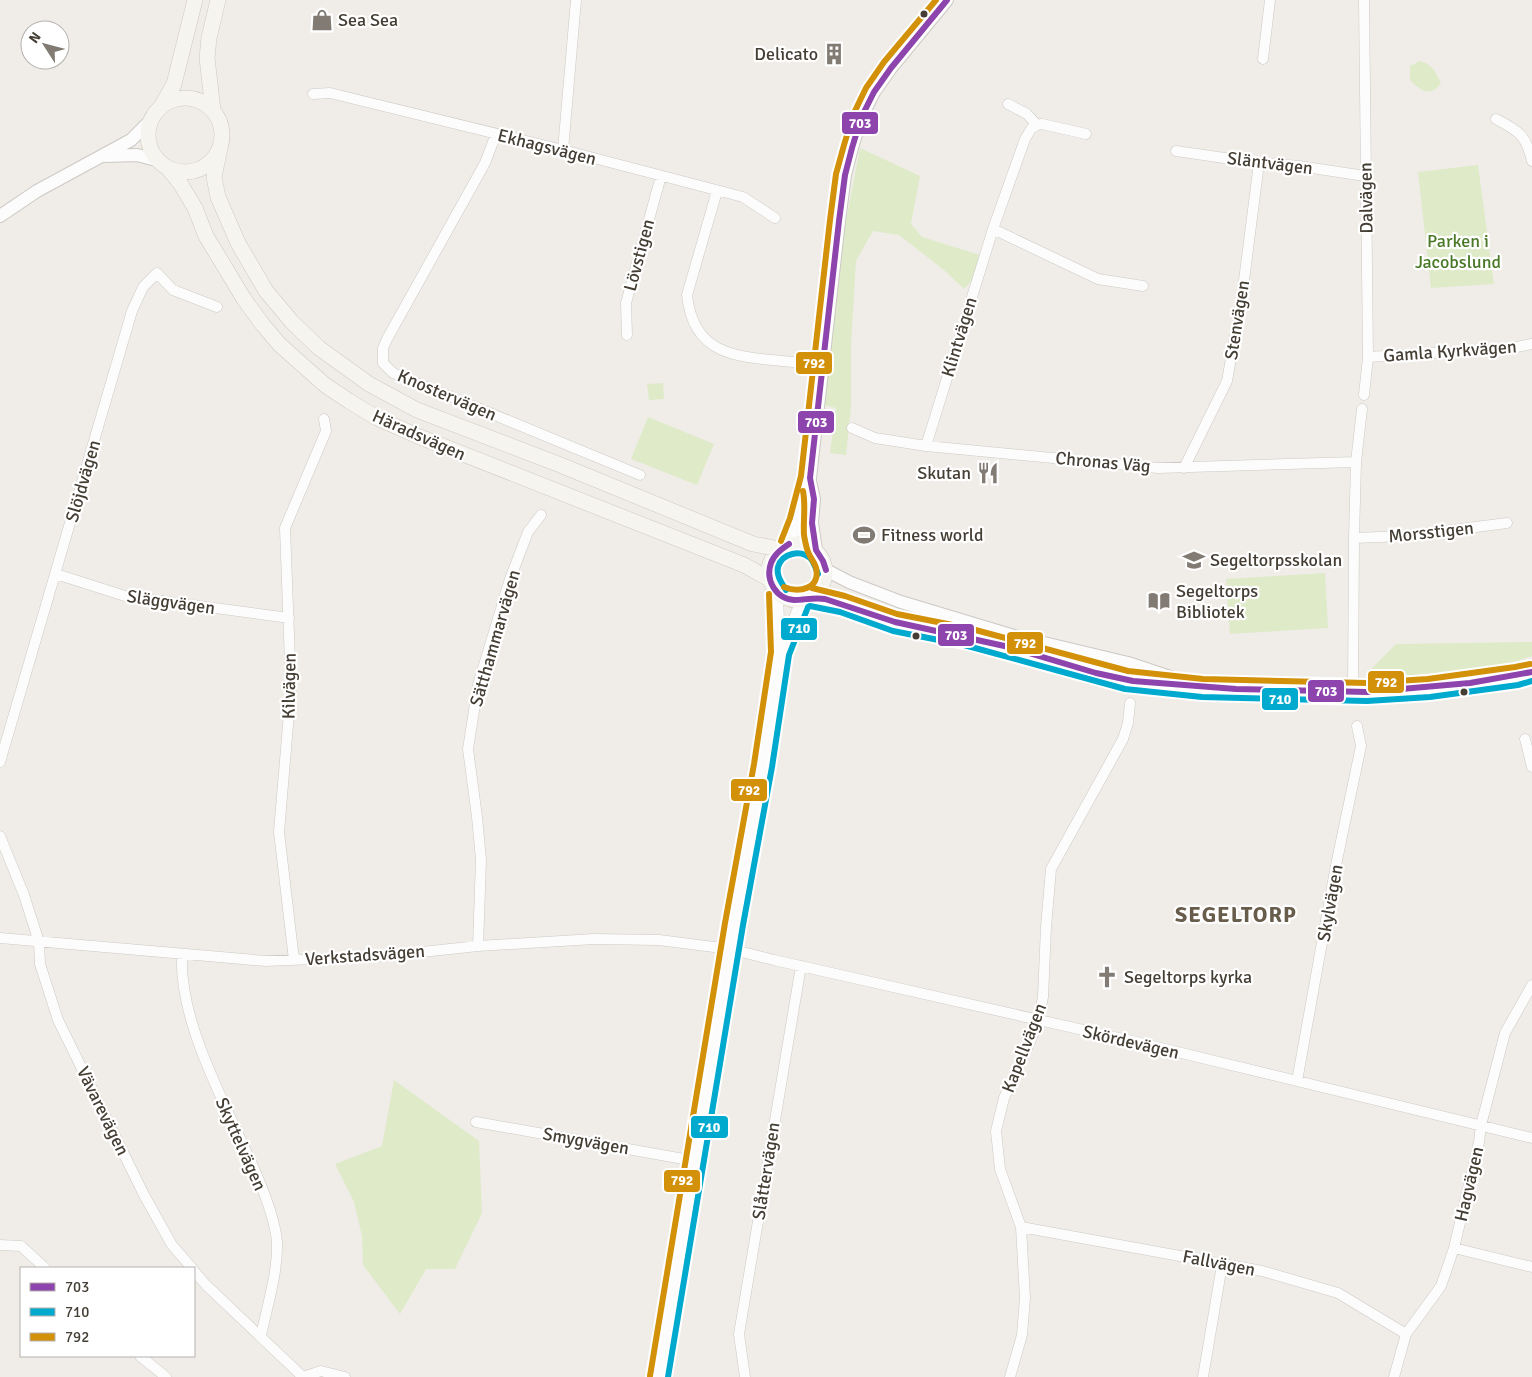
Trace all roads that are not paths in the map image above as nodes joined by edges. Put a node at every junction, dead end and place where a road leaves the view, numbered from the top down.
1 (195, 0) edge
2 (218, 0) edge
3 (576, 0) edge
4 (946, 0) edge
5 (1270, 0) edge
6 (1364, 0) edge
7 (1263, 59) dead end
8 (313, 94) dead end
9 (1008, 104) dead end
10 (213, 110) junction
11 (156, 114) junction
12 (1496, 119) dead end
13 (1037, 125) junction
14 (496, 134) junction
15 (1086, 134) dead end
16 (220, 148) junction
17 (563, 150) junction
18 (1176, 151) dead end
19 (103, 156) junction
20 (1532, 161) edge
21 (163, 164) junction
22 (1259, 164) junction
23 (661, 176) junction
24 (1365, 176) junction
25 (717, 191) junction
26 (0, 216) edge
27 (775, 218) dead end
28 (993, 230) junction
29 (1143, 286) dead end
30 (217, 306) dead end
31 (628, 335) dead end
32 (1532, 344) edge
33 (1368, 357) junction
34 (801, 363) dead end
35 (1364, 395) dead end
36 (1362, 409) dead end
37 (324, 418) dead end
38 (852, 428) dead end
39 (926, 446) junction
40 (1356, 462) junction
41 (1184, 468) junction
42 (640, 475) dead end
43 (810, 478) junction
44 (542, 515) dead end
45 (1507, 523) dead end
46 (1354, 538) junction
47 (784, 547) junction
48 (816, 550) junction
49 (826, 570) junction
50 (56, 574) junction
51 (769, 579) junction
52 (778, 594) junction
53 (806, 599) junction
54 (289, 618) junction
55 (780, 653) junction
56 (1532, 672) edge
57 (1202, 688) junction
58 (1353, 692) junction
59 (1130, 703) dead end
60 (1357, 726) dead end
61 (1525, 739) dead end
62 (0, 762) edge
63 (1532, 767) edge
64 (0, 836) edge
65 (0, 938) edge
66 (39, 942) junction
67 (478, 946) junction
68 (730, 949) junction
69 (182, 955) junction
70 (294, 960) junction
71 (801, 966) junction
72 (1532, 985) edge
73 (1038, 1020) junction
74 (1297, 1081) junction
75 (476, 1122) dead end
76 (1481, 1125) junction
77 (1532, 1138) edge
78 (696, 1161) junction
79 (1021, 1227) junction
80 (0, 1246) edge
81 (1454, 1248) junction
82 (1222, 1265) junction
83 (44, 1267) edge
84 (191, 1267) edge
85 (1532, 1267) edge
86 (195, 1271) edge
87 (1406, 1334) junction
88 (261, 1336) junction
89 (141, 1357) edge
90 (166, 1377) edge
91 (303, 1377) edge
92 (345, 1377) edge
93 (659, 1377) edge
94 (745, 1377) edge
95 (1010, 1377) edge
96 (1203, 1377) edge
97 (1394, 1377) edge

1 - 11 main road
2 - 10 main road
3 - 17 street
4 - 43 street
5 - 7 street
6 - 24 street, Dalvägen
8 - 14 street, Ekhagsvägen
9 - 13 street
10 - 11 main road
10 - 16 main road
11 - 19 street
11 - 21 main road
12 - 20 street
13 - 15 street
13 - 28 street, Klintvägen
14 - 17 street, Ekhagsvägen
14 - 42 street, Knostervägen
16 - 21 main road
16 - 47 main road, Häradsvägen
17 - 23 street, Ekhagsvägen
18 - 22 street, Släntvägen
19 - 21 street
19 - 26 street
21 - 51 main road, Häradsvägen
22 - 24 street, Släntvägen
22 - 41 street, Stenvägen
23 - 25 street, Ekhagsvägen
23 - 31 street, Lövstigen
24 - 33 street, Dalvägen
25 - 27 street, Ekhagsvägen
25 - 34 street
28 - 29 street
28 - 39 street, Klintvägen
30 - 50 street, Slöjdvägen
32 - 33 street, Gamla Kyrkvägen
33 - 35 street, Dalvägen
36 - 40 street
37 - 54 street, Kilvägen
38 - 39 street, Chronas Väg
39 - 41 street, Chronas Väg
40 - 41 street, Chronas Väg
40 - 46 street
43 - 47 street
43 - 48 street
44 - 67 street, Sätthammarvägen
45 - 46 street, Morsstigen
46 - 58 street
47 - 48 main road
47 - 51 main road
48 - 49 main road
49 - 53 main road
49 - 57 street
50 - 54 street, Släggvägen
50 - 62 street, Slöjdvägen
51 - 52 main road
52 - 53 main road
52 - 55 street
53 - 55 street
53 - 57 street
54 - 70 street, Kilvägen
55 - 68 street
56 - 58 street
57 - 58 street
59 - 73 street, Kapellvägen
60 - 74 street, Skylvägen
61 - 63 street
64 - 66 street
65 - 66 street, Verkstadsvägen
66 - 69 street, Verkstadsvägen
66 - 84 street, Vävarevägen
67 - 68 street, Verkstadsvägen
67 - 70 street, Verkstadsvägen
68 - 71 street, Skördevägen
68 - 78 street
69 - 70 street, Verkstadsvägen
69 - 88 street, Skyttelvägen
71 - 73 street, Skördevägen
71 - 94 street, Slåttervägen
72 - 76 street, Hagvägen
73 - 74 street, Skördevägen
73 - 79 street, Kapellvägen
74 - 76 street, Skördevägen
75 - 78 street, Smygvägen
76 - 77 street, Skördevägen
76 - 81 street, Hagvägen
78 - 93 street
79 - 82 street, Fallvägen
79 - 95 street, Kapellvägen
80 - 83 street
81 - 85 street
81 - 87 street, Hagvägen
82 - 87 street, Fallvägen
82 - 96 street
86 - 88 street, Vävarevägen
87 - 97 street, Hagvägen
88 - 91 street, Vävarevägen
89 - 90 street
91 - 92 street

